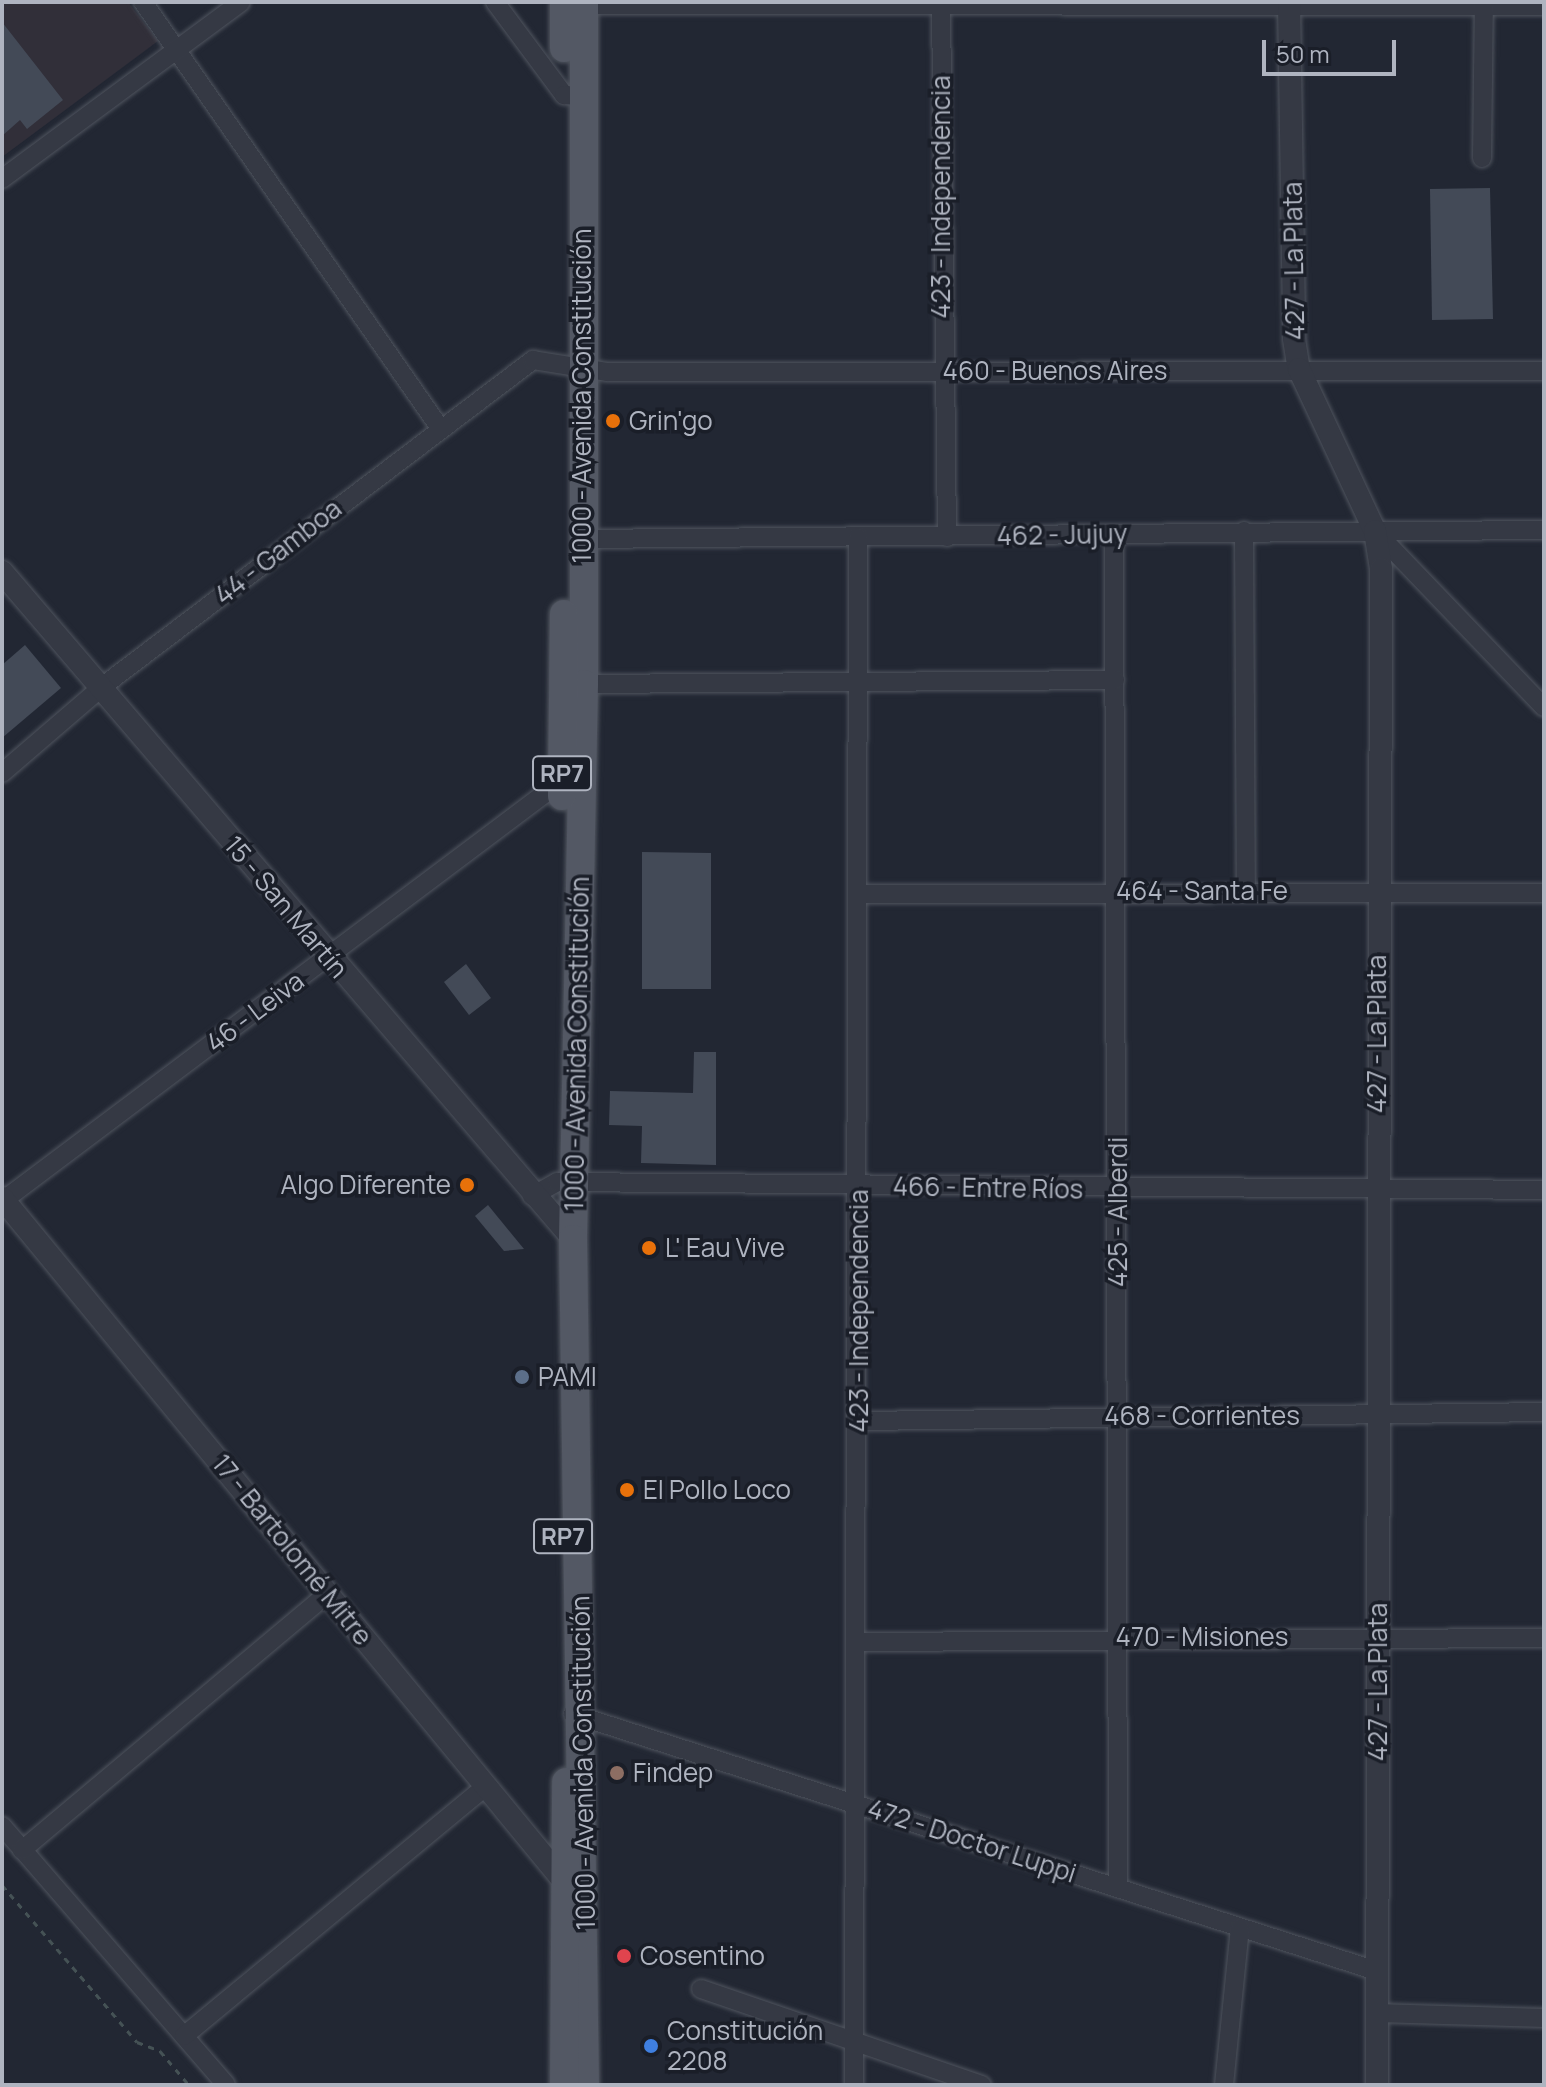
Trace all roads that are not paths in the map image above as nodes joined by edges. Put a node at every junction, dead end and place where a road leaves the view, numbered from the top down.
1 (143, 2) edge
2 (241, 2) edge
3 (495, 2) edge
4 (574, 3) edge
5 (941, 3) edge
6 (1118, 4) edge
7 (1289, 4) edge
8 (1484, 4) edge
9 (1544, 6) edge
10 (177, 50) junction
11 (573, 95) junction
12 (1482, 158) dead end
13 (2, 179) edge
14 (575, 366) junction
15 (1299, 369) junction
16 (941, 371) junction
17 (1544, 371) edge
18 (440, 428) junction
19 (1544, 530) edge
20 (1244, 531) junction
21 (1375, 531) junction
22 (1114, 535) junction
23 (858, 537) junction
24 (947, 537) junction
25 (581, 539) junction
26 (2, 572) edge
27 (858, 680) junction
28 (1115, 680) junction
29 (584, 684) junction
30 (103, 686) junction
31 (1544, 707) edge
32 (2, 773) edge
33 (572, 773) junction
34 (1377, 890) junction
35 (1246, 891) junction
36 (1117, 892) junction
37 (1544, 893) edge
38 (859, 894) junction
39 (327, 957) junction
40 (565, 1182) junction
41 (859, 1186) junction
42 (1377, 1189) junction
43 (1544, 1190) edge
44 (1118, 1191) junction
45 (532, 1196) junction
46 (3, 1199) edge
47 (565, 1231) junction
48 (1544, 1412) edge
49 (1117, 1416) junction
50 (1374, 1416) junction
51 (860, 1421) junction
52 (328, 1593) junction
53 (1379, 1636) junction
54 (1119, 1637) junction
55 (1544, 1638) edge
56 (860, 1642) junction
57 (576, 1715) junction
58 (484, 1788) junction
59 (858, 1804) junction
60 (2, 1826) edge
61 (22, 1850) junction
62 (1118, 1888) junction
63 (575, 1891) junction
64 (1240, 1928) junction
65 (1377, 1971) junction
66 (701, 1989) dead end
67 (1377, 2013) junction
68 (1544, 2018) edge
69 (184, 2036) junction
70 (853, 2040) junction
71 (226, 2085) edge
72 (564, 2085) edge
73 (585, 2085) edge
74 (854, 2085) edge
75 (982, 2085) edge
76 (1224, 2085) edge
77 (1377, 2085) edge

1 - 10 street
2 - 10 street
3 - 11 street
4 - 5 street
4 - 11 main road, 1000 - Avenida Constitución / RP7
5 - 6 street
5 - 16 street, 423 - Independencia
6 - 7 street
7 - 8 street
7 - 15 street, 427 - La Plata
8 - 9 street
8 - 12 street
10 - 13 street
10 - 18 street
11 - 14 main road, 1000 - Avenida Constitución / RP7
14 - 16 street, 460 - Buenos Aires
14 - 18 street, 44 - Gamboa
14 - 25 main road, 1000 - Avenida Constitución / RP7
14 - 33 main road, 1000 - Avenida Constitución / RP7
15 - 16 street, 460 - Buenos Aires
15 - 17 street, 460 - Buenos Aires
15 - 21 street, 427 - La Plata
16 - 24 street, 423 - Independencia
18 - 30 street, 44 - Gamboa
19 - 21 street, 462 - Jujuy
20 - 21 street, 462 - Jujuy
20 - 22 street, 462 - Jujuy
20 - 35 street
21 - 31 street
21 - 34 street, 427 - La Plata
22 - 24 street, 462 - Jujuy
22 - 28 street, 425 - Alberdi
23 - 24 street, 462 - Jujuy
23 - 25 street, 462 - Jujuy
23 - 27 street, 423 - Independencia
25 - 29 main road, 1000 - Avenida Constitución / RP7
26 - 30 street, 15 - San Martín
27 - 28 street
27 - 29 street
27 - 38 street, 423 - Independencia
28 - 36 street, 425 - Alberdi
29 - 33 main road, 1000 - Avenida Constitución / RP7
30 - 32 street, 44 - Gamboa
30 - 39 street, 15 - San Martín
33 - 39 street, 46 - Leiva
33 - 40 main road, 1000 - Avenida Constitución / RP7
34 - 35 street, 464 - Santa Fe
34 - 37 street, 464 - Santa Fe
34 - 42 street, 427 - La Plata
35 - 36 street, 464 - Santa Fe
36 - 38 street, 464 - Santa Fe
36 - 44 street, 425 - Alberdi
38 - 41 street, 423 - Independencia
39 - 45 street, 15 - San Martín
39 - 46 street, 46 - Leiva
40 - 41 street, 466 - Entre Ríos
40 - 45 street
40 - 47 main road, 1000 - Avenida Constitución / RP7
41 - 44 street, 466 - Entre Ríos
41 - 51 street, 423 - Independencia
42 - 43 street, 466 - Entre Ríos
42 - 44 street, 466 - Entre Ríos
42 - 50 street, 427 - La Plata
44 - 49 street, 425 - Alberdi
45 - 47 street, 15 - San Martín
46 - 52 street, 17 - Bartolomé Mitre
47 - 57 main road, 1000 - Avenida Constitución / RP7
48 - 50 street, 468 - Corrientes
49 - 50 street, 468 - Corrientes
49 - 51 street, 468 - Corrientes
49 - 54 street, 425 - Alberdi
50 - 53 street, 427 - La Plata
51 - 56 street, 423 - Independencia
52 - 58 street, 17 - Bartolomé Mitre
52 - 61 street
53 - 54 street, 470 - Misiones
53 - 55 street, 470 - Misiones
53 - 65 street, 427 - La Plata
54 - 56 street, 470 - Misiones
54 - 62 street, 425 - Alberdi
56 - 59 street, 423 - Independencia
57 - 59 street, 472 - Doctor Luppi
57 - 63 main road, 1000 - Avenida Constitución / RP7
58 - 63 street, 17 - Bartolomé Mitre
58 - 69 street
59 - 62 street, 472 - Doctor Luppi
59 - 70 street, 423 - Independencia
60 - 61 street
61 - 69 street
62 - 64 street, 472 - Doctor Luppi
63 - 72 main road, 1000 - Avenida Constitución / RP7
63 - 73 main road, 1000 - Avenida Constitución / RP7
64 - 65 street, 472 - Doctor Luppi
64 - 76 street
65 - 67 street, 427 - La Plata
66 - 70 street
67 - 68 street
67 - 77 street, 427 - La Plata
69 - 71 street
70 - 74 street, 423 - Independencia
70 - 75 street

